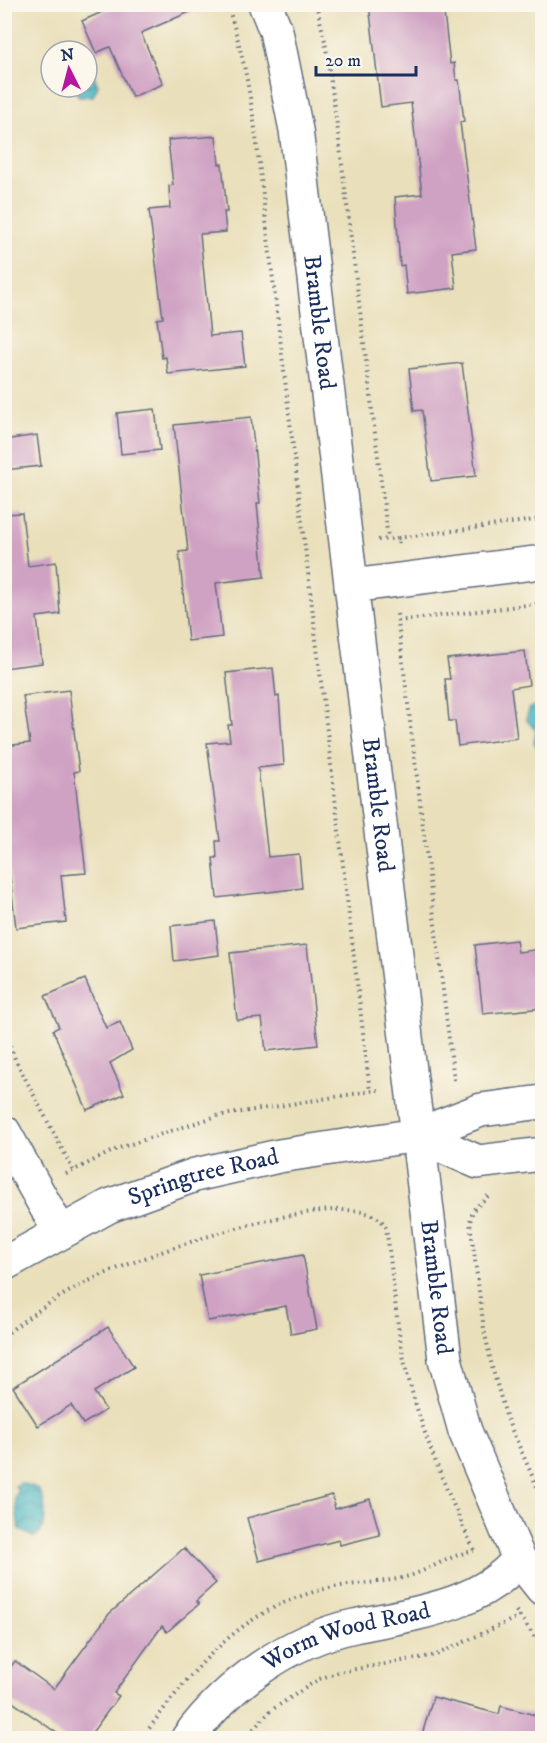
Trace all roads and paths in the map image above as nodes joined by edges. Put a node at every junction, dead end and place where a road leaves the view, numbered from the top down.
1 (227, 4) edge
2 (265, 4) edge
3 (316, 4) edge
4 (543, 519) edge
5 (398, 538) junction
6 (388, 539) junction
7 (346, 545) junction
8 (543, 562) edge
9 (398, 580) junction
10 (351, 586) junction
11 (543, 603) edge
12 (398, 621) junction
13 (4, 1029) edge
14 (454, 1080) junction
15 (461, 1081) dead end
16 (411, 1085) junction
17 (370, 1091) junction
18 (543, 1102) edge
19 (4, 1132) edge
20 (417, 1135) junction
21 (543, 1154) edge
22 (73, 1170) junction
23 (35, 1186) junction
24 (490, 1194) dead end
25 (60, 1232) junction
26 (4, 1264) edge
27 (4, 1336) edge
28 (543, 1498) edge
29 (474, 1550) dead end
30 (519, 1559) junction
31 (535, 1600) edge
32 (519, 1617) junction
33 (543, 1647) edge
34 (188, 1738) edge
35 (245, 1738) edge

1 - 17 path
2 - 7 street, Bramble Road
3 - 6 path
4 - 5 path
5 - 6 path
5 - 9 path
6 - 7 path
7 - 10 street, Bramble Road
8 - 9 street
9 - 10 street
9 - 12 path
10 - 16 street, Bramble Road
11 - 12 path
12 - 14 path
13 - 22 path
14 - 15 path
14 - 16 path
16 - 17 path
16 - 20 street, Bramble Road
17 - 22 path
18 - 20 street, Springtree Road
19 - 23 street
20 - 21 street
20 - 25 street, Springtree Road
20 - 30 street, Bramble Road
22 - 23 path
23 - 25 street
24 - 28 path
25 - 26 street, Springtree Road
27 - 29 path
30 - 31 street, Bramble Road
30 - 34 street, Worm Wood Road
31 - 32 path
32 - 33 path
32 - 35 path

